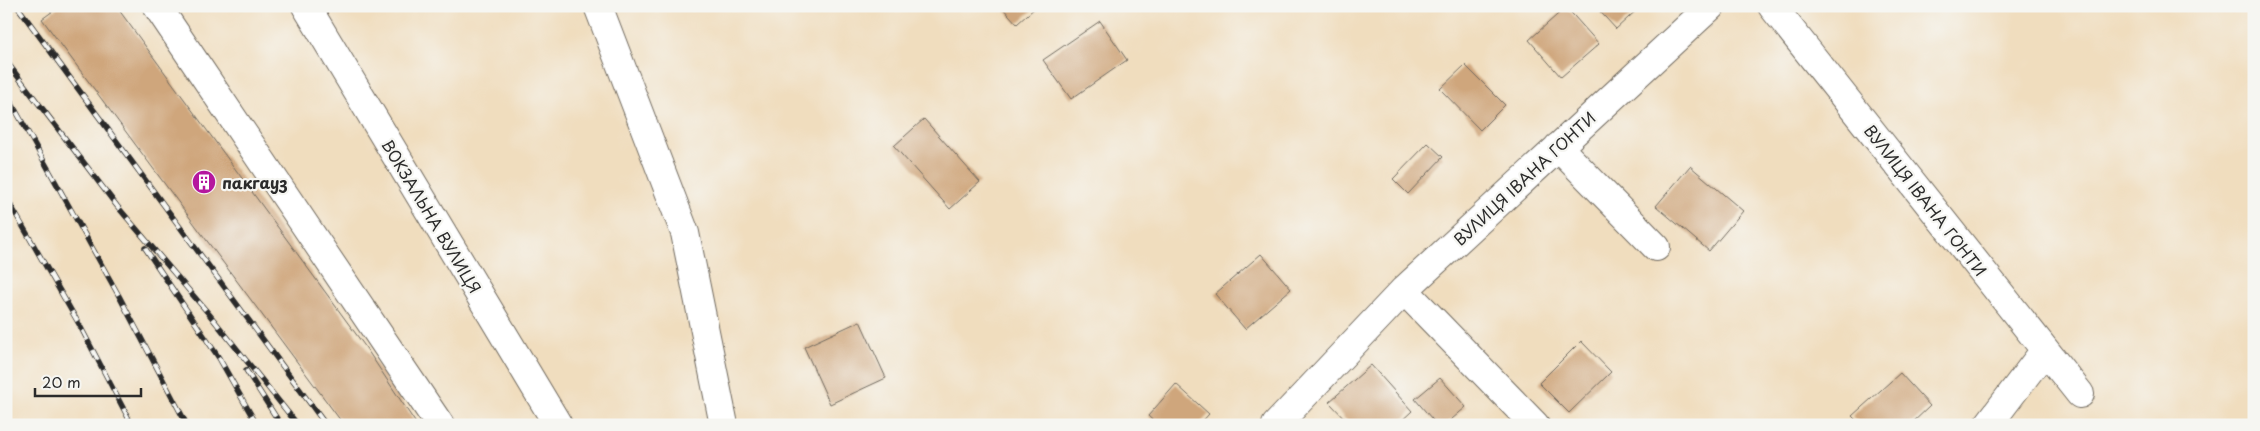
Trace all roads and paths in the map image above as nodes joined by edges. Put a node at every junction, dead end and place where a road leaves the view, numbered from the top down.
1 (157, 6) edge
2 (306, 6) edge
3 (598, 6) edge
4 (1711, 6) edge
5 (1772, 6) edge
6 (1558, 147) junction
7 (1656, 247) dead end
8 (1404, 290) junction
9 (2045, 350) junction
10 (2080, 394) dead end
11 (440, 425) edge
12 (558, 425) edge
13 (724, 425) edge
14 (1276, 425) edge
15 (1535, 425) edge
16 (1988, 425) edge

1 - 11 street
2 - 12 street, ВОКЗАЛЬНА ВУЛИЦЯ
3 - 13 street
4 - 6 street, ВУЛИЦЯ ІВАНА ГОНТИ
5 - 9 street, ВУЛИЦЯ ІВАНА ГОНТИ
6 - 7 street
6 - 8 street, ВУЛИЦЯ ІВАНА ГОНТИ
8 - 14 street, ВУЛИЦЯ ІВАНА ГОНТИ
8 - 15 street
9 - 10 street, ВУЛИЦЯ ІВАНА ГОНТИ
9 - 16 street

